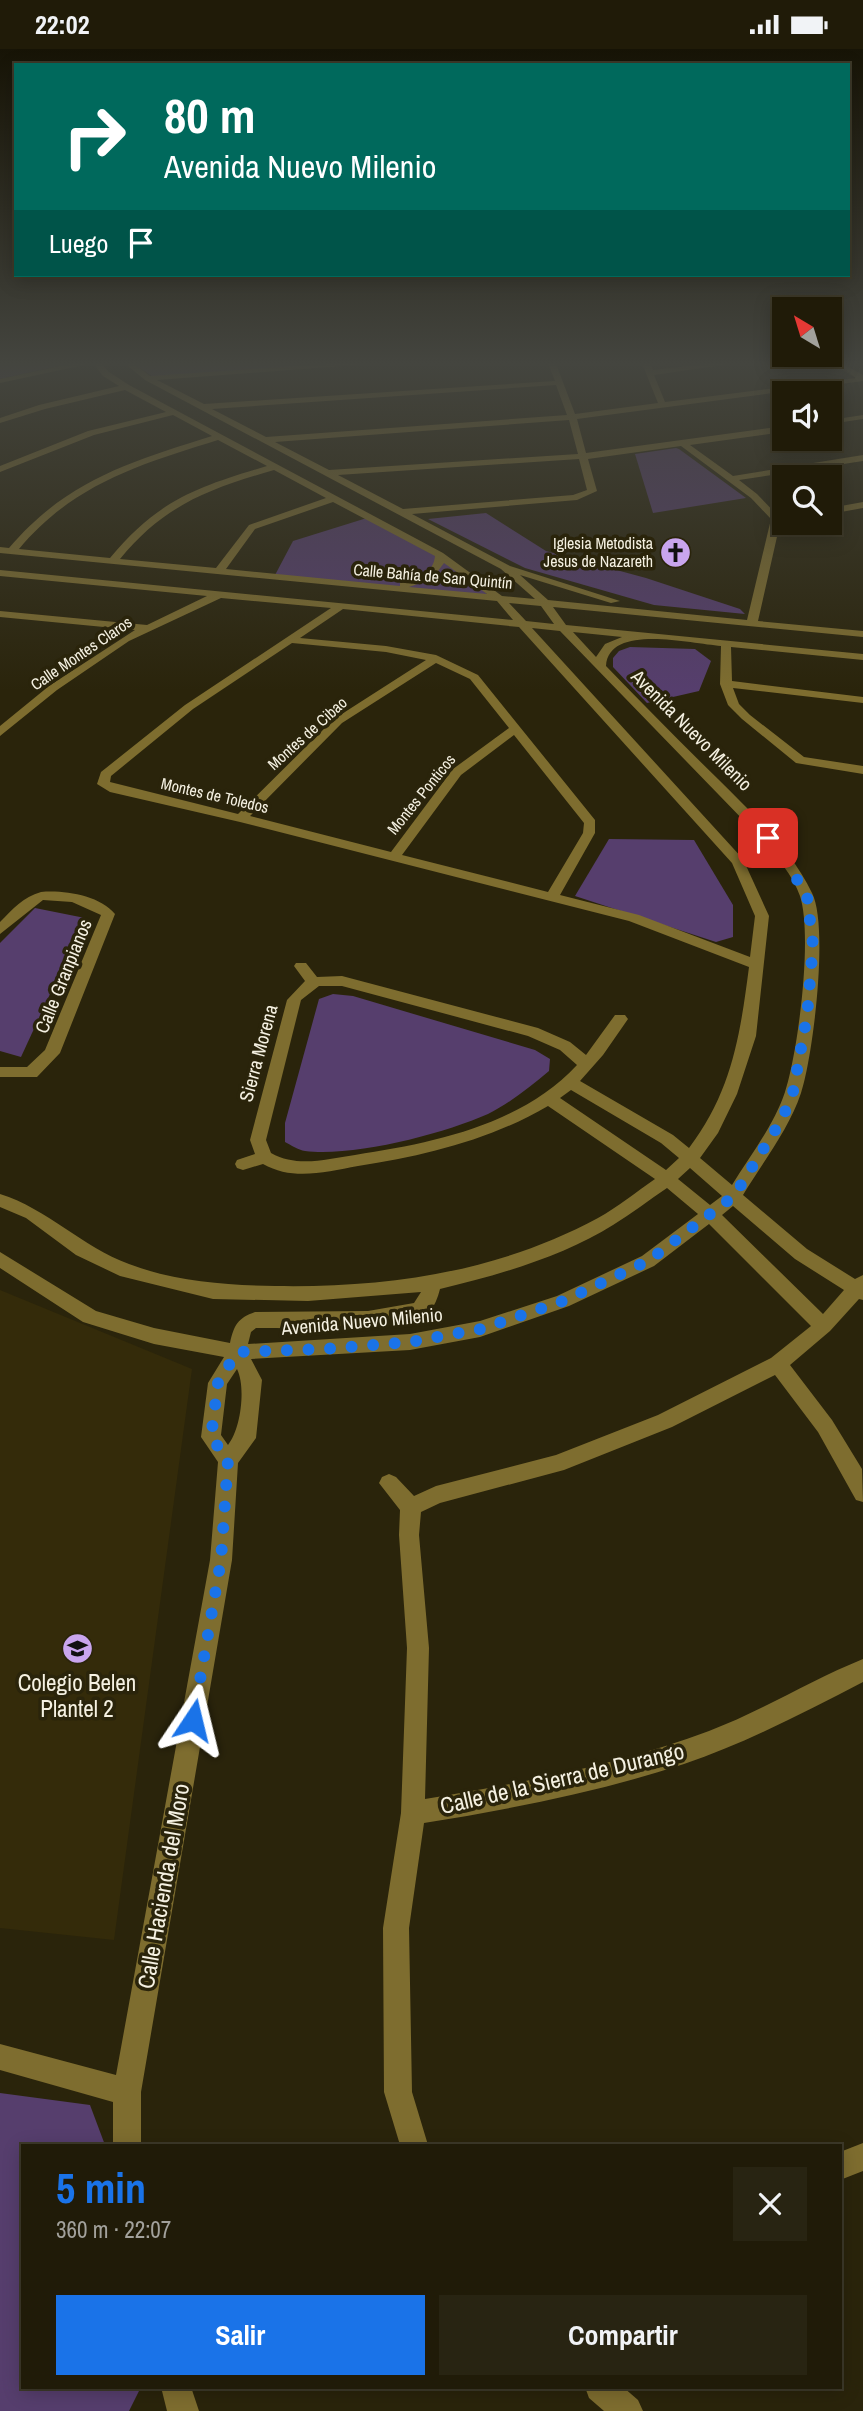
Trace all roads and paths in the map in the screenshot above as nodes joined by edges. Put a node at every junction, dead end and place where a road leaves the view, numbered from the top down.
1 (116, 471) edge
2 (261, 471) edge
3 (281, 471) edge
4 (324, 471) edge
5 (354, 471) edge
6 (587, 471) edge
7 (720, 471) edge
8 (780, 471) edge
9 (327, 473) junction
10 (731, 479) junction
11 (332, 499) junction
12 (863, 505) edge
13 (842, 509) edge
14 (401, 512) junction
15 (772, 512) edge
16 (776, 535) edge
17 (0, 550) edge
18 (12, 551) junction
19 (440, 555) junction
20 (113, 561) junction
21 (505, 568) junction
22 (219, 571) junction
23 (0, 573) edge
24 (395, 588) junction
25 (219, 594) junction
26 (500, 599) junction
27 (543, 601) junction
28 (341, 606) junction
29 (659, 614) junction
30 (1, 615) edge
31 (752, 622) junction
32 (519, 623) junction
33 (562, 627) junction
34 (147, 628) junction
35 (863, 634) edge
36 (640, 635) junction
37 (290, 641) junction
38 (726, 644) junction
39 (863, 657) edge
40 (436, 658) junction
41 (600, 667) junction
42 (726, 684) junction
43 (863, 700) edge
44 (514, 730) junction
45 (0, 733) edge
46 (863, 770) edge
47 (241, 818) junction
48 (393, 858) junction
49 (551, 898) junction
50 (0, 930) edge
51 (758, 965) junction
52 (301, 966) dead end
53 (313, 981) junction
54 (620, 1020) dead end
55 (584, 1063) junction
56 (0, 1072) edge
57 (570, 1082) junction
58 (548, 1098) junction
59 (264, 1157) junction
60 (691, 1157) junction
61 (243, 1164) dead end
62 (667, 1179) junction
63 (734, 1196) junction
64 (0, 1200) edge
65 (710, 1214) junction
66 (0, 1259) edge
67 (433, 1284) junction
68 (861, 1288) edge
69 (823, 1326) junction
70 (237, 1352) junction
71 (778, 1364) junction
72 (228, 1460) junction
73 (389, 1483) dead end
74 (863, 1493) edge
75 (411, 1507) junction
76 (863, 1670) edge
77 (413, 1813) junction
78 (0, 2057) edge
79 (127, 2092) junction
80 (127, 2144) edge
81 (414, 2144) edge
82 (863, 2157) edge
83 (842, 2165) edge
84 (602, 2389) edge
85 (627, 2411) edge

1 - 18 street
2 - 20 street
3 - 11 street, Avenida Nuevo Milenio
4 - 9 street, Avenida Nuevo Milenio
5 - 9 street
6 - 14 street
7 - 10 street
8 - 10 street
9 - 14 street, Avenida Nuevo Milenio
10 - 15 street
11 - 19 street, Avenida Nuevo Milenio
11 - 22 street
12 - 13 street
14 - 21 street, Avenida Nuevo Milenio
16 - 31 street
17 - 18 street, Calle Bahía de San Quintín
18 - 20 street, Calle Bahía de San Quintín
19 - 24 street
19 - 26 street, Avenida Nuevo Milenio
20 - 22 street, Calle Bahía de San Quintín
21 - 27 street, Avenida Nuevo Milenio
21 - 29 street
22 - 24 street, Calle Bahía de San Quintín
23 - 25 street, Calle Bahía de San Quintín
24 - 26 street, Calle Bahía de San Quintín
25 - 28 street, Calle Bahía de San Quintín
25 - 34 street, Calle Montes Claros
26 - 27 street, Calle Bahía de San Quintín
26 - 32 street, Avenida Nuevo Milenio
27 - 29 street, Calle Bahía de San Quintín
27 - 33 street, Avenida Nuevo Milenio
28 - 32 street, Calle Bahía de San Quintín
28 - 37 street, Montes de Toledos
29 - 31 street, Calle Bahía de San Quintín
30 - 34 street, Calle Montes Claros
31 - 35 street, Calle Bahía de San Quintín
32 - 33 street, Calle Bahía de San Quintín
32 - 51 street, Avenida Nuevo Milenio
33 - 36 street, Calle Bahía de San Quintín
33 - 41 street, Avenida Nuevo Milenio
34 - 45 street, Calle Montes Claros
36 - 38 street, Calle Bahía de San Quintín
36 - 41 street
37 - 40 street
37 - 47 street, Montes de Toledos
38 - 39 street, Calle Bahía de San Quintín
38 - 42 street
40 - 44 street
40 - 47 street, Montes de Cibao
41 - 63 street, Avenida Nuevo Milenio
42 - 43 street
42 - 46 street
44 - 48 street, Montes Ponticos
44 - 49 street
47 - 48 street, Montes de Toledos
48 - 49 street, Montes de Toledos
49 - 51 street, Montes de Toledos
50 - 56 street, Calle Granpianos
51 - 60 street, Avenida Nuevo Milenio
52 - 53 street
53 - 55 street
53 - 59 street, Sierra Morena
54 - 55 street
55 - 57 street
57 - 58 street
57 - 60 street
58 - 59 street
58 - 62 street
59 - 61 street
60 - 62 street, Avenida Nuevo Milenio
60 - 63 street
62 - 65 street
62 - 67 street, Avenida Nuevo Milenio
63 - 65 street, Avenida Nuevo Milenio
63 - 68 street
64 - 67 street, Avenida Nuevo Milenio
65 - 69 street
65 - 70 street, Avenida Nuevo Milenio
66 - 70 street, Avenida Nuevo Milenio
67 - 70 street
68 - 69 street
69 - 71 street
70 - 72 street, Calle Hacienda del Moro
70 - 72 street
71 - 74 street
71 - 75 street
72 - 79 street, Calle Hacienda del Moro
73 - 75 street
75 - 77 street
76 - 77 street, Calle de la Sierra de Durango
77 - 81 street
78 - 79 street
79 - 80 street, Calle Hacienda del Moro
82 - 83 street
84 - 85 street

